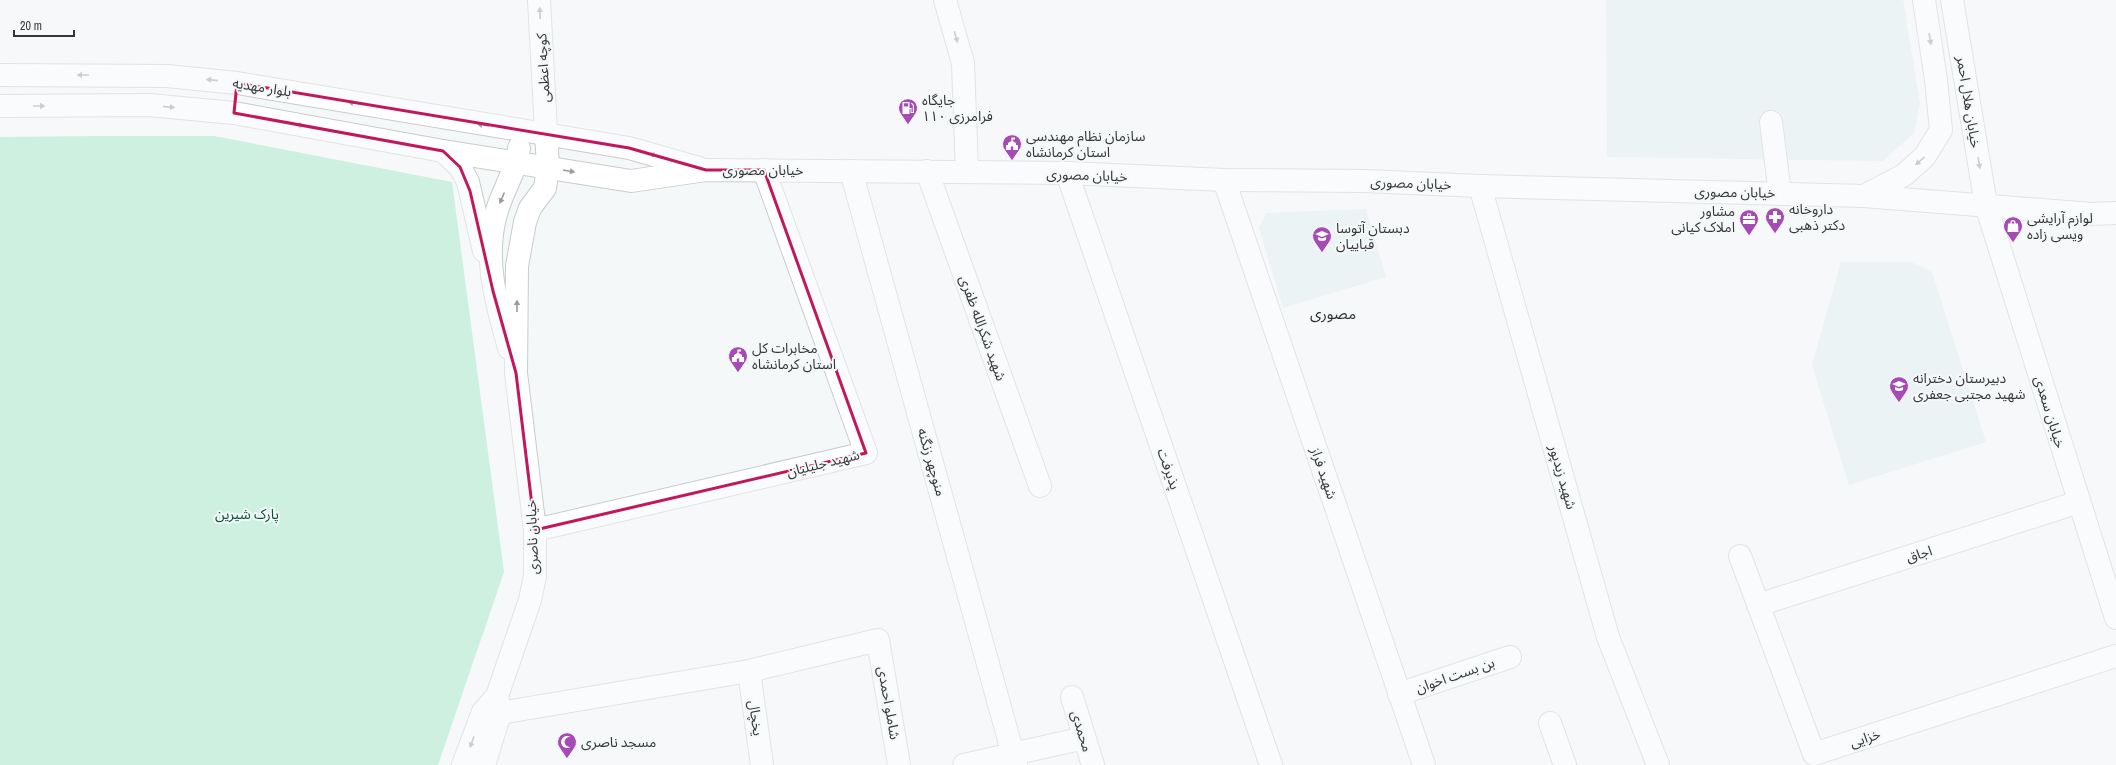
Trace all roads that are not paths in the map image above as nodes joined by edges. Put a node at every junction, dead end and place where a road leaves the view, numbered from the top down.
1 (539, 0) edge
2 (945, 0) edge
3 (1924, 0) edge
4 (1952, 0) edge
5 (0, 75) edge
6 (236, 83) junction
7 (0, 106) edge
8 (234, 113) junction
9 (1771, 122) dead end
10 (521, 131) junction
11 (547, 136) junction
12 (443, 151) junction
13 (517, 162) junction
14 (548, 168) junction
15 (706, 170) junction
16 (764, 170) junction
17 (851, 171) junction
18 (927, 171) junction
19 (967, 171) junction
20 (1067, 173) junction
21 (1224, 180) junction
22 (1480, 186) junction
23 (1780, 194) junction
24 (1864, 196) junction
25 (1986, 205) junction
26 (2116, 214) edge
27 (493, 291) junction
28 (516, 373) junction
29 (1040, 486) dead end
30 (2079, 502) junction
31 (535, 530) junction
32 (1740, 556) dead end
33 (1758, 605) junction
34 (2116, 618) edge
35 (2116, 656) edge
36 (1510, 657) dead end
37 (750, 671) junction
38 (1399, 694) junction
39 (1072, 697) dead end
40 (493, 707) junction
41 (1550, 723) dead end
42 (1084, 738) junction
43 (1014, 760) edge
44 (463, 765) edge
45 (484, 765) edge
46 (762, 765) edge
47 (899, 765) edge
48 (964, 765) edge
49 (1092, 765) edge
50 (1271, 765) edge
51 (1424, 765) edge
52 (1565, 765) edge
53 (1658, 765) edge

11 -> 1 street, کوچه اعظمی
2 -> 19 street
3 -> 24 street
4 -> 25 street, خیابان هلال احمر
6 -> 5 street, بلوار مهدیه
6 - 8 street
10 -> 6 street, بلوار مهدیه
7 -> 8 street
8 -> 12 street
9 - 23 street
10 - 11 street, خیابان مصوری
10 - 13 street, خیابان ناصری
11 - 14 street, کوچه اعظمی
15 -> 11 street, خیابان مصوری
12 - 13 street
12 - 27 street
13 - 14 street, خیابان مصوری
13 -> 27 street, خیابان ناصری
14 -> 15 street, خیابان مصوری
28 -> 14 street, خیابان ناصری
15 - 16 street, خیابان مصوری
16 - 17 street, خیابان مصوری
16 - 31 street, شهید جلیلیان
17 - 18 street, خیابان مصوری
17 - 43 street, منوچهر زنگنه
18 - 19 street, خیابان مصوری
18 - 29 street, شهید شکرالله ظفری
19 - 20 street, خیابان مصوری
20 - 21 street, خیابان مصوری
20 - 50 street, پذیرفت
21 - 22 street, خیابان مصوری
21 - 38 street, شهید فراز
22 - 23 street, خیابان مصوری
22 - 53 street, شهید زیدپور
23 - 24 street, خیابان مصوری
24 - 25 street, خیابان مصوری
25 - 26 street, خیابان مصوری
25 - 30 street, خیابان سعدی
27 - 28 street, خیابان ناصری
28 - 31 street, خیابان ناصری
30 - 33 street, اجاق
30 - 34 street, خیابان سعدی
31 - 40 street, خیابان ناصری
32 - 33 street, خزایی
33 - 35 street, خزایی
36 - 38 street, بن بست اخوان
37 - 40 street
37 - 46 street, یخچال
37 - 47 street, شاملو احمدی
38 - 51 street, شهید فراز
39 - 42 street, محمدی
40 -> 44 street, خیابان ناصری
40 - 45 street, خیابان ناصری
41 - 52 street
42 - 43 street
42 - 49 street, محمدی
43 - 48 street

